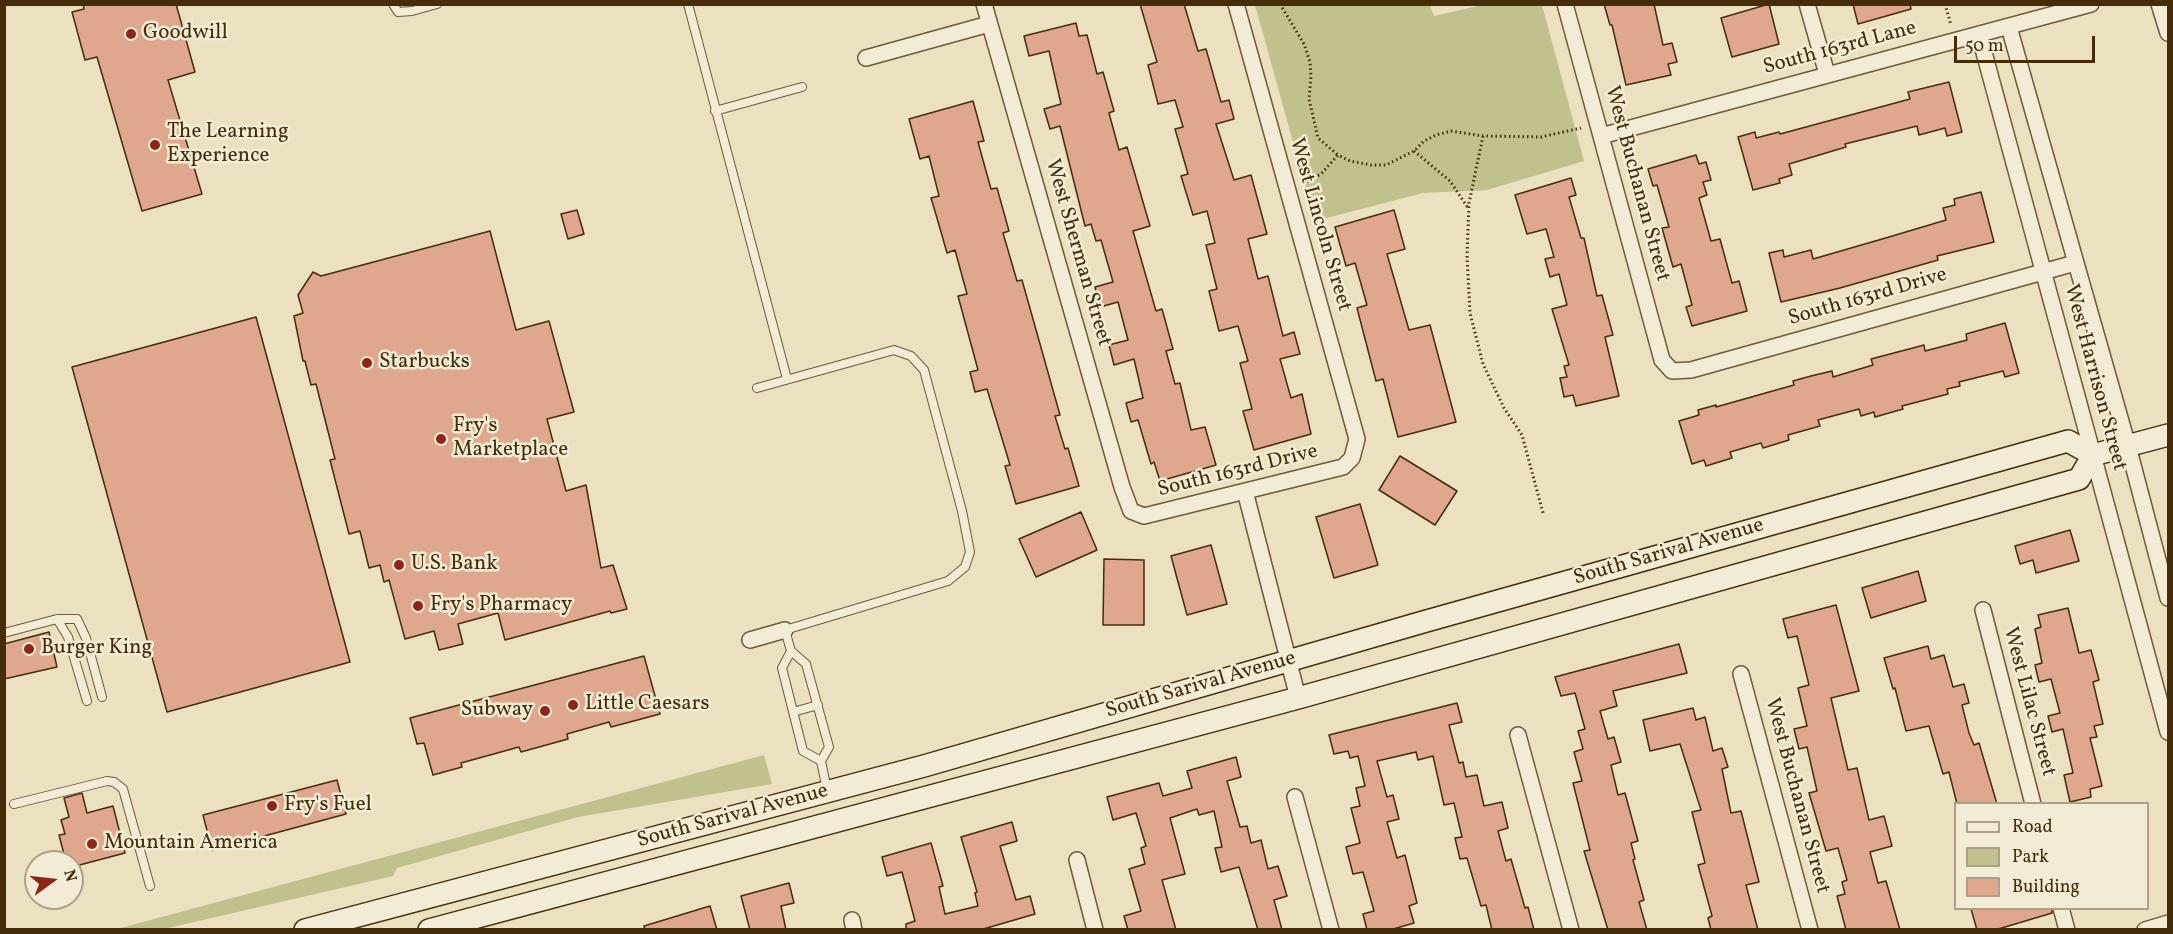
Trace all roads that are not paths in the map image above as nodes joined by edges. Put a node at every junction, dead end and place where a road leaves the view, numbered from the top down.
1 (393, 4) edge
2 (437, 4) edge
3 (688, 4) edge
4 (984, 4) edge
5 (1236, 4) edge
6 (1565, 4) edge
7 (1808, 4) edge
8 (2091, 4) edge
9 (2159, 4) edge
10 (989, 24) junction
11 (2009, 27) junction
12 (2169, 33) edge
13 (1979, 34) junction
14 (866, 58) dead end
15 (1827, 74) junction
16 (802, 87) dead end
17 (715, 111) junction
18 (1599, 130) junction
19 (2075, 263) junction
20 (2044, 271) junction
21 (1672, 370) joint
22 (787, 379) junction
23 (757, 388) dead end
24 (2169, 435) edge
25 (2128, 446) junction
26 (2093, 455) junction
27 (1352, 458) joint
28 (1245, 491) junction
29 (1131, 511) joint
30 (2169, 598) edge
31 (1983, 610) dead end
32 (57, 619) junction
33 (785, 630) junction
34 (4, 633) edge
35 (750, 640) dead end
36 (791, 651) junction
37 (1288, 661) junction
38 (1741, 674) dead end
39 (102, 697) dead end
40 (1298, 698) junction
41 (87, 701) dead end
42 (818, 705) junction
43 (793, 712) junction
44 (2169, 732) edge
45 (1518, 735) dead end
46 (821, 761) junction
47 (828, 792) junction
48 (1295, 797) dead end
49 (2032, 802) edge
50 (14, 804) dead end
51 (708, 824) junction
52 (715, 852) junction
53 (1077, 860) dead end
54 (150, 886) dead end
55 (435, 895) junction
56 (2061, 910) edge
57 (2169, 923) edge
58 (436, 927) edge
59 (305, 930) edge
60 (1095, 930) edge
61 (1331, 930) edge
62 (1571, 930) edge
63 (1810, 930) edge
64 (2067, 930) edge
65 (2145, 930) edge

1 - 2 lane
3 - 17 lane
4 - 10 street, West Sherman Street
5 - 27 street, West Lincoln Street
6 - 18 street, West Buchanan Street
7 - 15 street
8 - 11 street, South 163rd Lane
9 - 12 street
10 - 14 street
10 - 29 street, West Sherman Street
11 - 13 street, South 163rd Lane
11 - 19 street, West Harrison Street
13 - 15 street, South 163rd Lane
13 - 20 street, West Harrison Street
15 - 18 street, South 163rd Lane
16 - 17 lane
17 - 22 lane
18 - 21 street, West Buchanan Street
19 - 20 street, South 163rd Drive
19 - 25 street, West Harrison Street
20 - 21 street, South 163rd Drive
20 - 26 street, West Harrison Street
22 - 23 lane
22 - 33 lane
24 - 25 main road
25 - 26 main road
25 - 30 street, West Harrison Street
26 - 37 main road, South Sarival Avenue
26 - 40 main road, South Sarival Avenue
26 - 44 street, West Harrison Street
27 - 28 street, South 163rd Drive
28 - 29 street, South 163rd Drive
28 - 37 street
31 - 49 street, West Lilac Street
32 - 34 lane
32 - 39 lane
32 - 41 lane
33 - 35 street
33 - 36 lane
36 - 42 lane
36 - 43 lane
37 - 40 street
37 - 47 main road, South Sarival Avenue
38 - 63 street, West Buchanan Street
40 - 52 main road, South Sarival Avenue
42 - 43 lane
42 - 46 lane
43 - 46 lane
45 - 62 street
46 - 47 lane
47 - 51 main road, South Sarival Avenue
48 - 61 street
50 - 54 lane
51 - 52 main road
51 - 55 main road, South Sarival Avenue
52 - 58 main road, South Sarival Avenue
53 - 60 street
55 - 58 main road
55 - 59 main road, South Sarival Avenue
56 - 64 street
57 - 65 street

